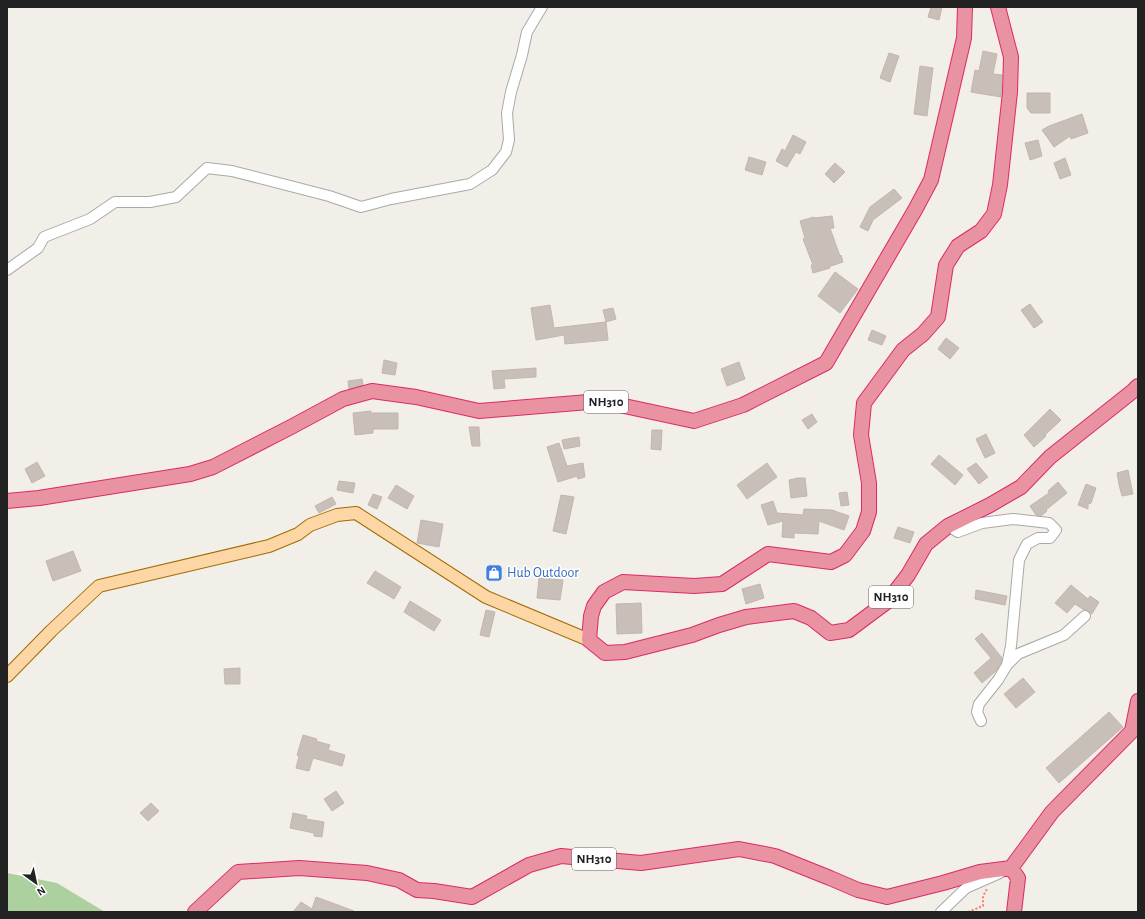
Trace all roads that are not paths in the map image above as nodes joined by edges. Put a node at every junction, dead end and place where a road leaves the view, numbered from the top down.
1 (542, 7) edge
2 (965, 7) edge
3 (998, 7) edge
4 (7, 270) edge
5 (1138, 386) edge
6 (7, 501) edge
7 (948, 526) junction
8 (1085, 616) dead end
9 (589, 640) junction
10 (1007, 665) junction
11 (7, 676) edge
12 (1138, 701) edge
13 (981, 721) dead end
14 (1011, 868) junction
15 (195, 912) edge
16 (941, 912) edge
17 (1014, 912) edge

1 - 4 street
2 - 6 highway, NH310
3 - 9 highway
5 - 7 highway, NH310
7 - 9 highway, NH310
7 - 10 street
8 - 10 street
9 - 11 main road
10 - 13 street
12 - 14 highway
14 - 15 highway, NH310
14 - 16 street
14 - 17 highway

